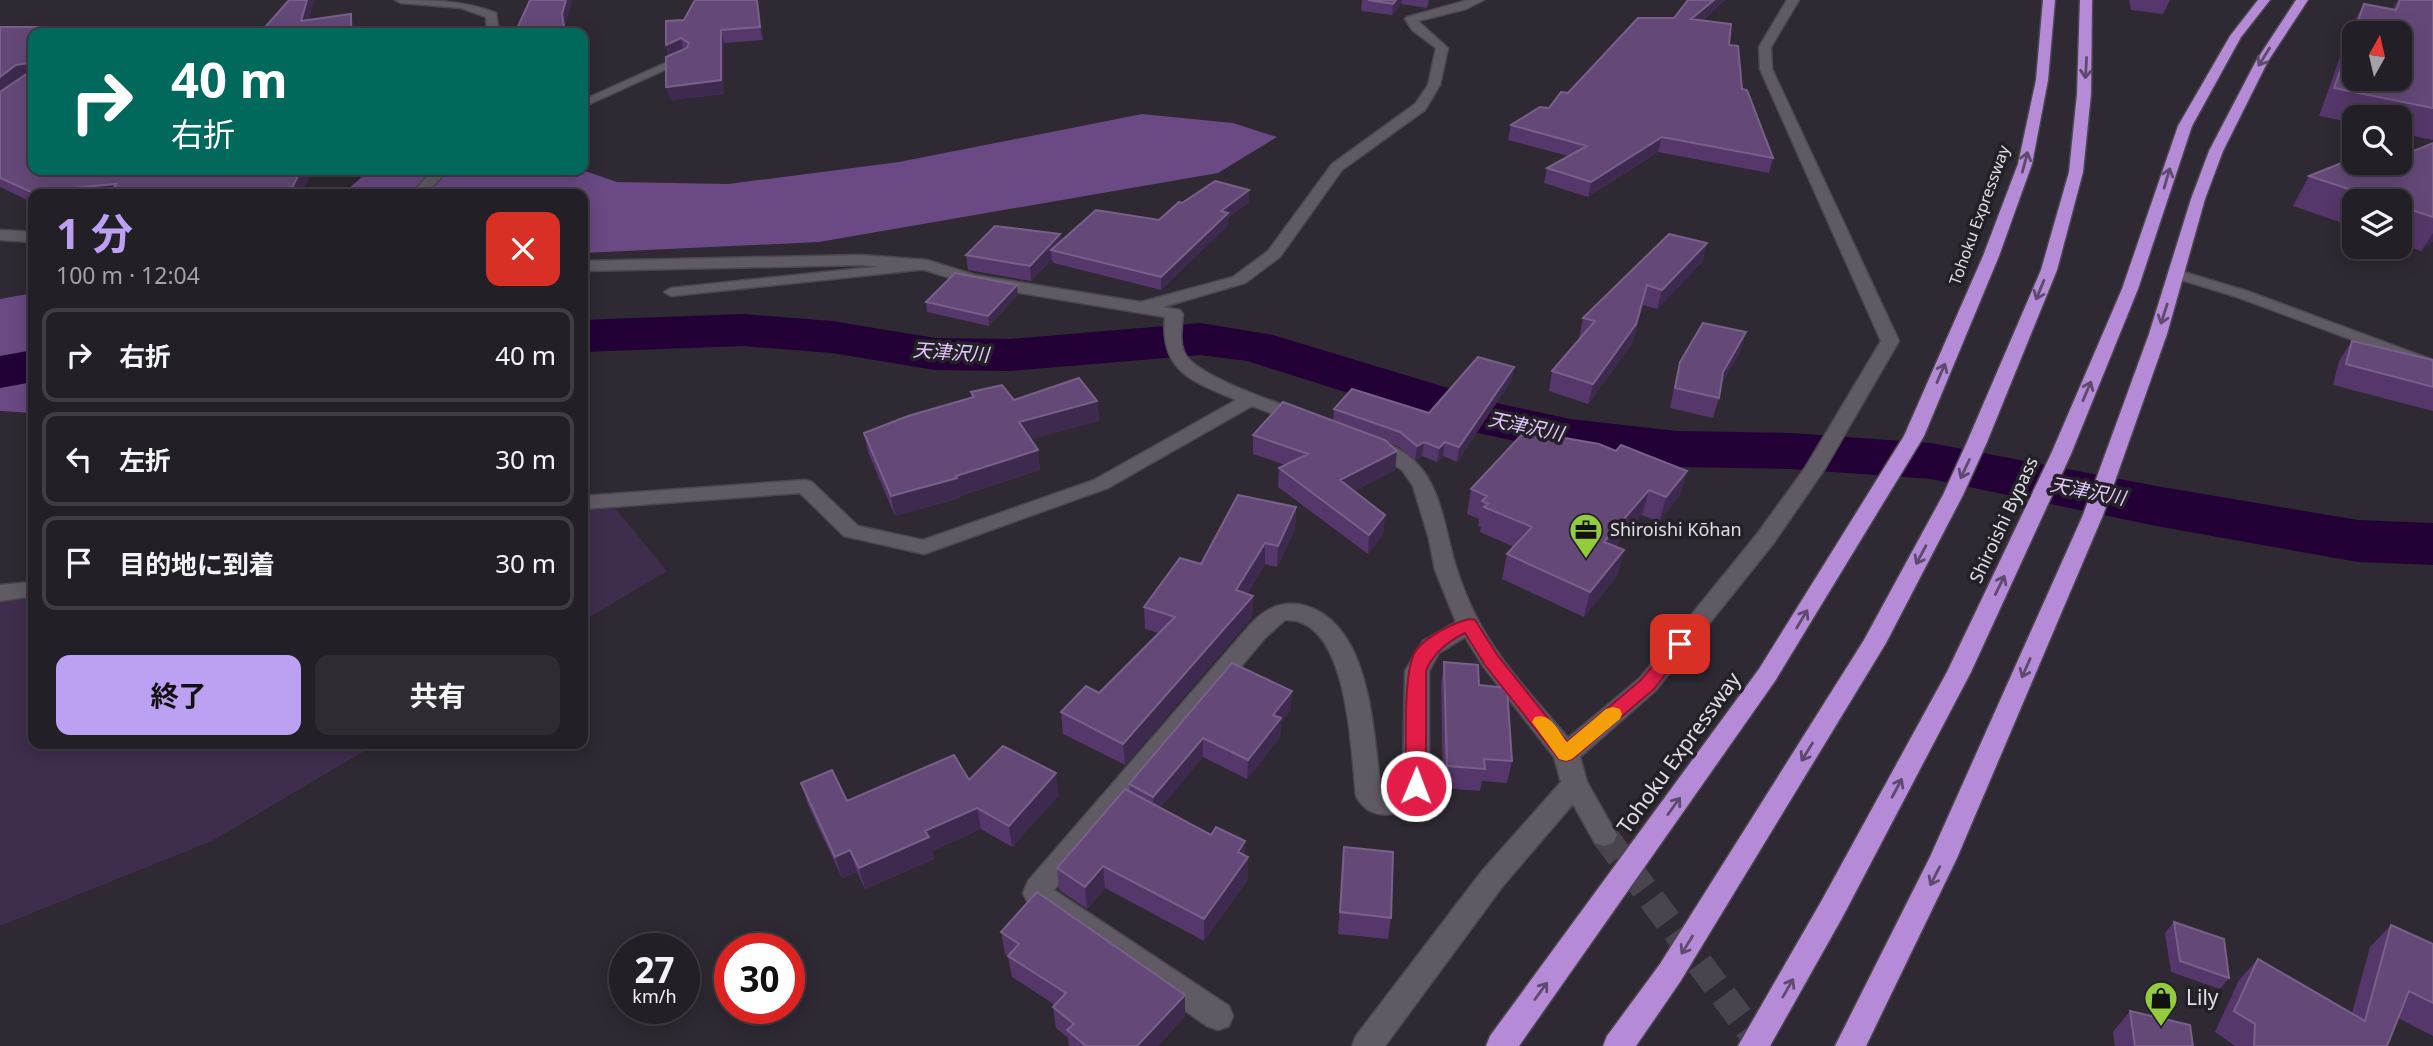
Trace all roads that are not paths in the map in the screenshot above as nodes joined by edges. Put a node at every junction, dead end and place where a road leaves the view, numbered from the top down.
1 (401, 0) edge
2 (1478, 0) edge
3 (1793, 0) edge
4 (2049, 0) edge
5 (2086, 0) edge
6 (2264, 0) edge
7 (2302, 0) edge
8 (493, 28) edge
9 (685, 57) edge
10 (588, 102) edge
11 (436, 175) edge
12 (423, 189) edge
13 (0, 234) edge
14 (28, 237) edge
15 (588, 265) edge
16 (927, 265) junction
17 (2177, 274) junction
18 (671, 292) dead end
19 (1141, 307) junction
20 (2433, 365) edge
21 (1251, 400) junction
22 (1320, 425) edge
23 (1352, 437) edge
24 (588, 503) edge
25 (28, 590) edge
26 (0, 593) edge
27 (1469, 625) junction
28 (1566, 754) junction
29 (1575, 784) junction
30 (1604, 835) tunnel mouth
31 (1218, 1016) dead end
32 (1367, 1046) edge
33 (1501, 1046) edge
34 (1618, 1046) edge
35 (1752, 1046) edge
36 (1850, 1046) edge

1 - 8 street
2 - 19 street
3 - 28 street
33 -> 4 highway, Tohoku Expressway
5 -> 34 highway
35 -> 6 highway, Shiroishi Bypass
7 -> 17 highway
9 - 10 lane
11 - 12 street
13 - 14 street
15 - 16 street
16 - 18 lane
16 - 19 street
17 - 20 lane
17 -> 36 highway
19 - 21 street
21 - 22 street
21 - 24 street
23 - 27 street
25 - 26 street
27 - 28 street
27 - 31 street
28 - 29 street
29 - 30 street
29 - 32 street

